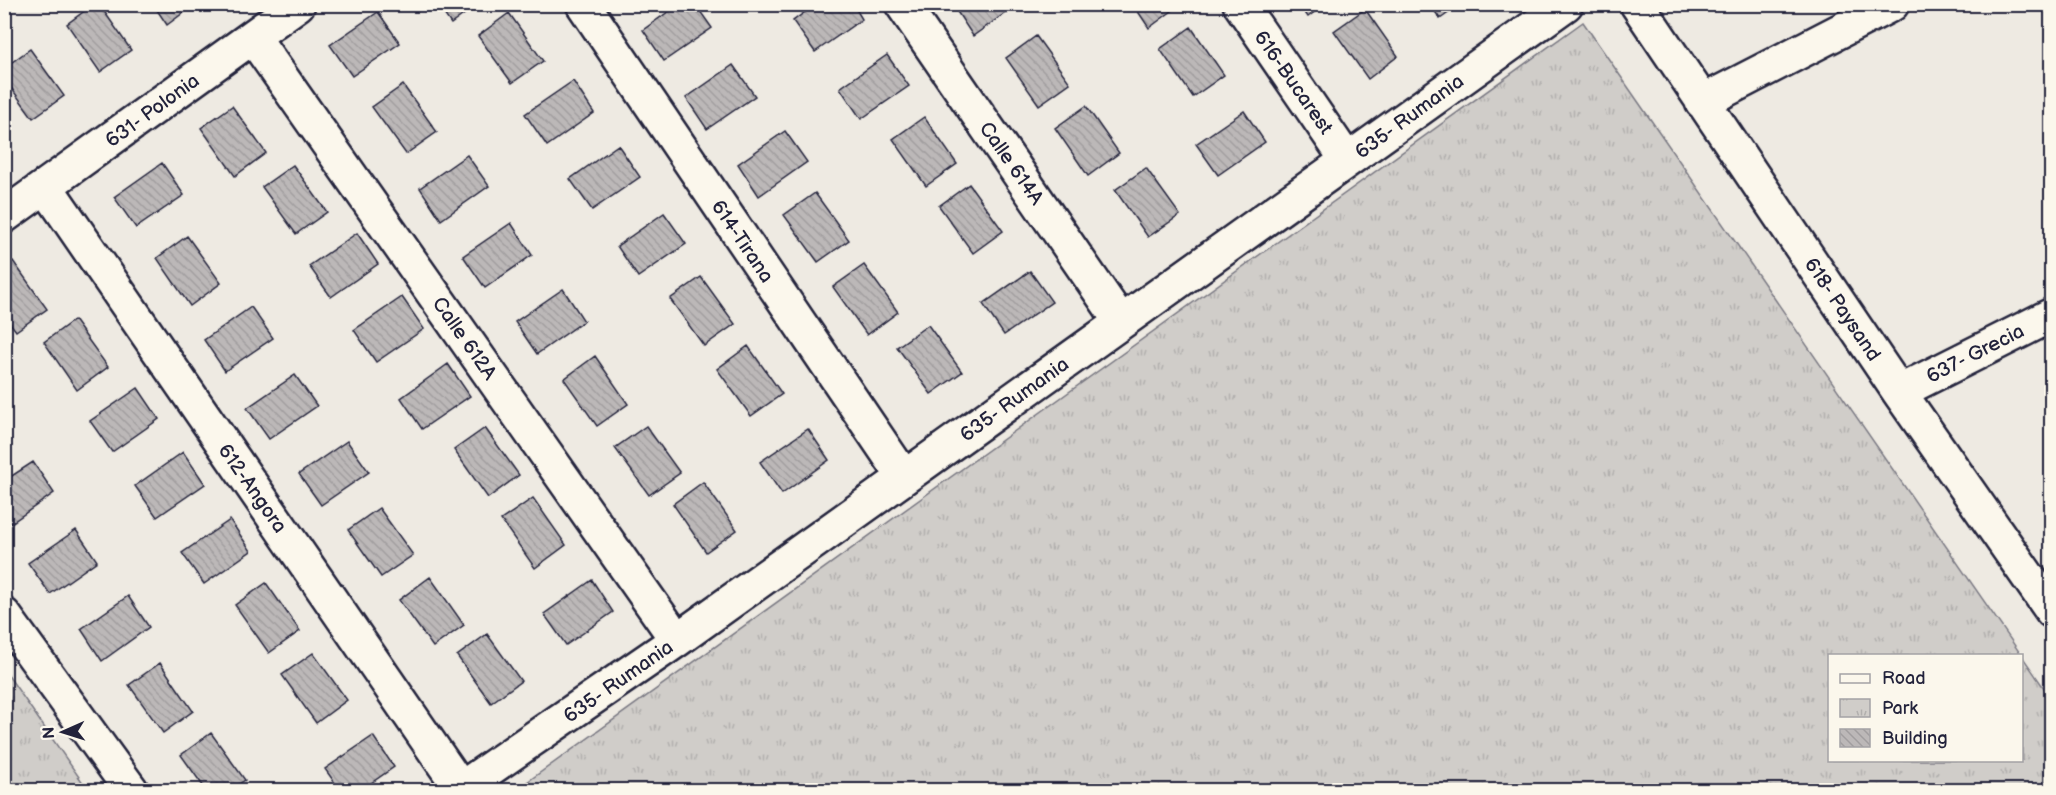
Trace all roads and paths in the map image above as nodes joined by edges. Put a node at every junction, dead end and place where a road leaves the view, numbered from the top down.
1 (298, 4) edge
2 (583, 4) edge
3 (902, 4) edge
4 (1240, 4) edge
5 (1566, 4) edge
6 (1637, 4) edge
7 (1892, 4) edge
8 (253, 37) junction
9 (1702, 102) junction
10 (1347, 160) junction
11 (46, 187) junction
12 (4, 216) edge
13 (2052, 315) edge
14 (1121, 322) junction
15 (1899, 392) junction
16 (904, 477) junction
17 (2052, 611) edge
18 (4, 615) edge
19 (677, 640) junction
20 (131, 790) edge
21 (460, 790) edge

1 - 8 street, 631- Polonia
2 - 16 street, 614-Tirana
3 - 14 street, Calle 614A
4 - 10 street, 616-Bucarest
5 - 10 street, 635- Rumania
6 - 9 street, 618- Paysand
7 - 9 street
8 - 11 street, 631- Polonia
8 - 19 street, Calle 612A
9 - 15 street, 618- Paysand
10 - 14 street, 635- Rumania
11 - 12 street, 631- Polonia
11 - 21 street, 612-Angora
13 - 15 street, 637- Grecia
14 - 16 street, 635- Rumania
15 - 17 street, 618- Paysand
16 - 19 street, 635- Rumania
18 - 20 street
19 - 21 street, 635- Rumania

